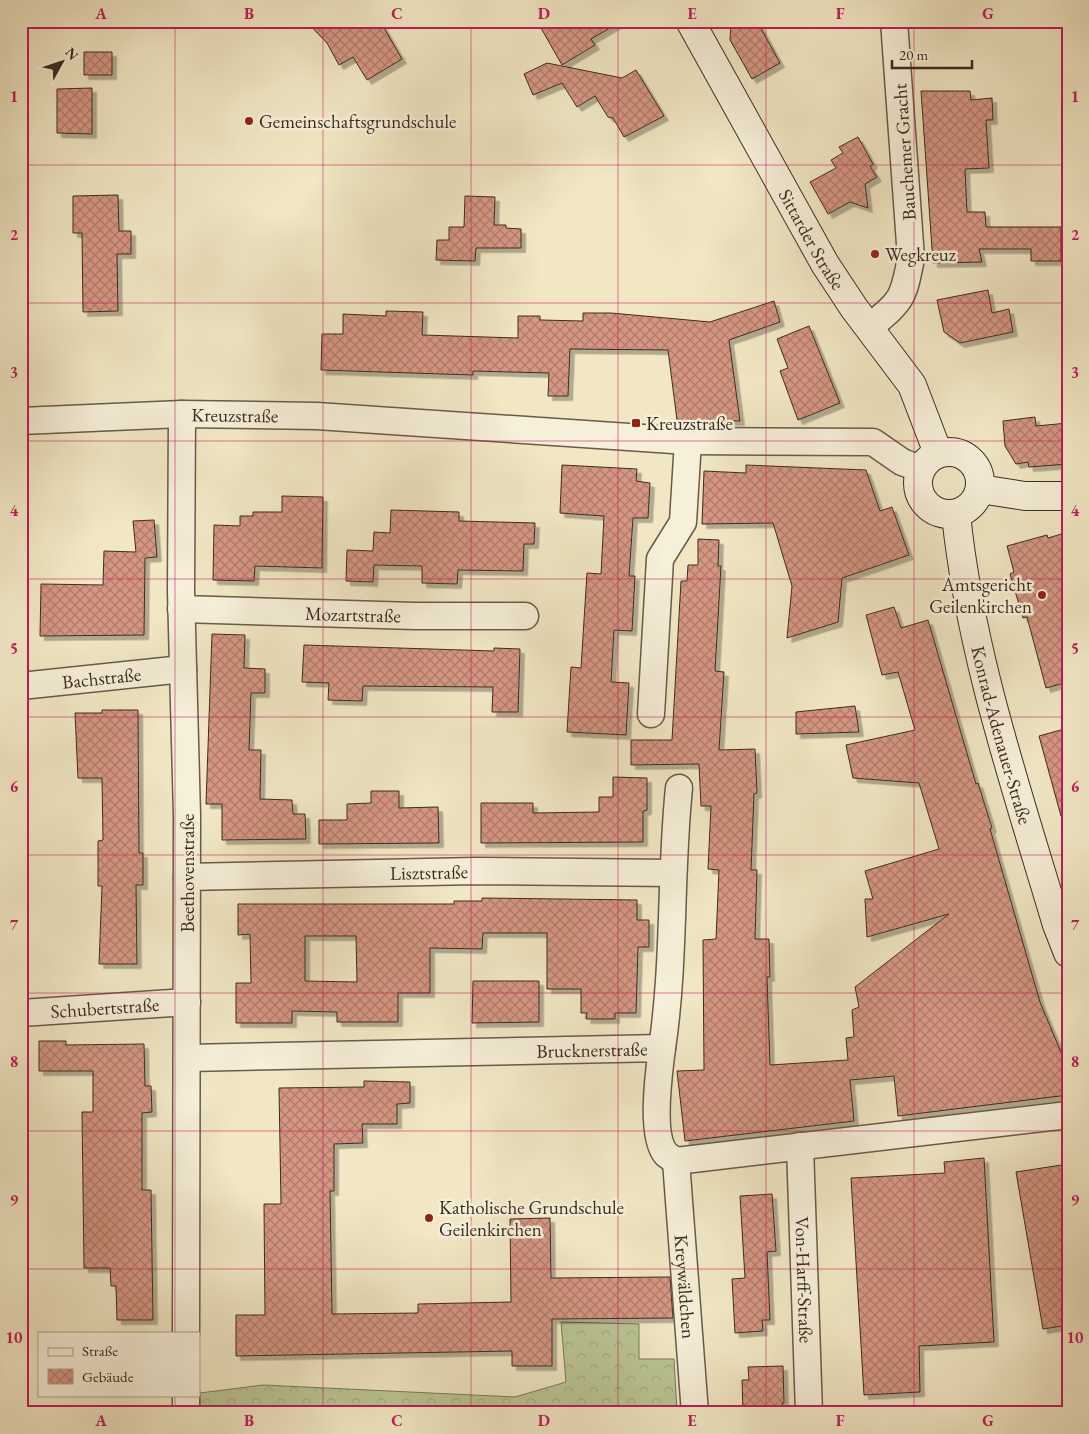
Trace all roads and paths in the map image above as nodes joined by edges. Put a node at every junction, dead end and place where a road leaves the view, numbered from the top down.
1 (690, 21) edge
2 (894, 21) edge
3 (870, 327) junction
4 (182, 414) junction
5 (21, 420) edge
6 (688, 441) junction
7 (930, 461) junction
8 (980, 488) junction
9 (1068, 496) edge
10 (956, 514) junction
11 (181, 609) junction
12 (525, 616) dead end
13 (183, 669) junction
14 (21, 686) edge
15 (651, 714) dead end
16 (679, 788) dead end
17 (672, 873) junction
18 (187, 877) junction
19 (1068, 953) edge
20 (187, 1002) junction
21 (21, 1012) edge
22 (662, 1048) junction
23 (188, 1058) junction
24 (1068, 1115) edge
25 (800, 1146) junction
26 (676, 1161) junction
27 (186, 1332) edge
28 (186, 1396) edge
29 (186, 1413) edge
30 (695, 1413) edge
31 (809, 1413) edge

1 - 3 street, Sittarder Straße
2 - 3 street, Bauchemer Gracht
3 - 7 street, Sittarder Straße
4 - 5 street, Kreuzstraße
4 - 6 street, Kreuzstraße
4 - 11 street, Beethovenstraße
6 - 7 street, Kreuzstraße
6 - 15 street
7 - 8 street
7 - 10 street
8 - 9 street
8 - 10 street
10 - 19 street, Konrad-Adenauer-Straße
11 - 12 street, Mozartstraße
11 - 13 street, Beethovenstraße
13 - 14 street, Bachstraße
13 - 18 street, Beethovenstraße
16 - 17 street
17 - 18 street, Lisztstraße
17 - 22 street
18 - 20 street, Beethovenstraße
20 - 21 street, Schubertstraße
20 - 23 street, Beethovenstraße
22 - 23 street, Brucknerstraße
22 - 26 street, Brucknerstraße
23 - 27 street, Beethovenstraße
24 - 25 street
25 - 26 street
25 - 31 street, Von-Harff-Straße
26 - 30 street, Kreywäldchen
28 - 29 street

